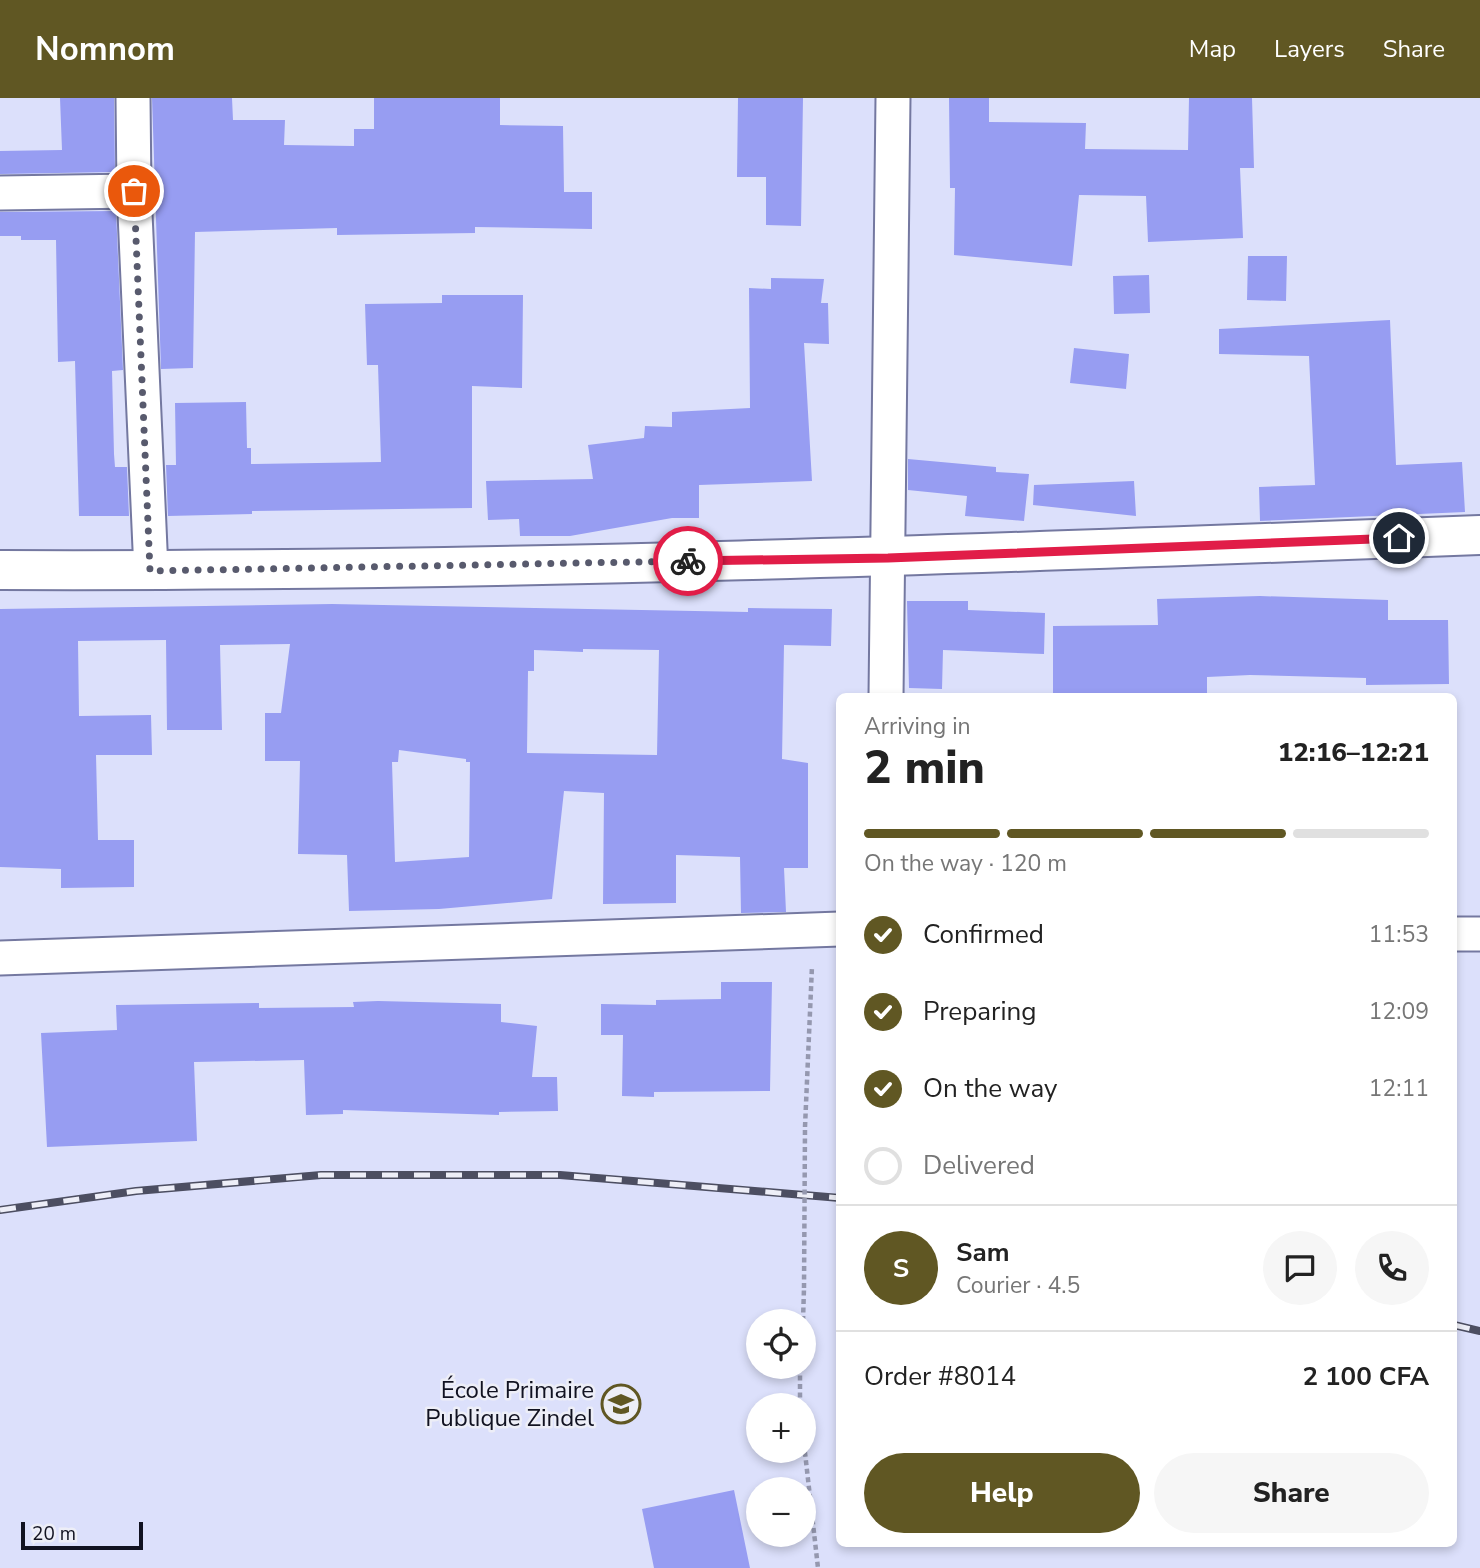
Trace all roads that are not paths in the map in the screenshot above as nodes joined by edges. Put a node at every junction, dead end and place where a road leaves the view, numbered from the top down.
1 (133, 98) edge
2 (893, 98) edge
3 (134, 191) junction
4 (0, 193) edge
5 (1480, 535) edge
6 (888, 558) junction
7 (0, 570) edge
8 (150, 571) junction
9 (886, 693) edge
10 (827, 929) edge
11 (1457, 934) edge
12 (1480, 934) edge
13 (0, 958) edge

1 - 3 street
2 - 6 street
3 - 4 street
3 - 8 street
5 - 6 street
6 - 8 street
6 - 9 street
7 - 8 street
10 - 13 street
11 - 12 street

